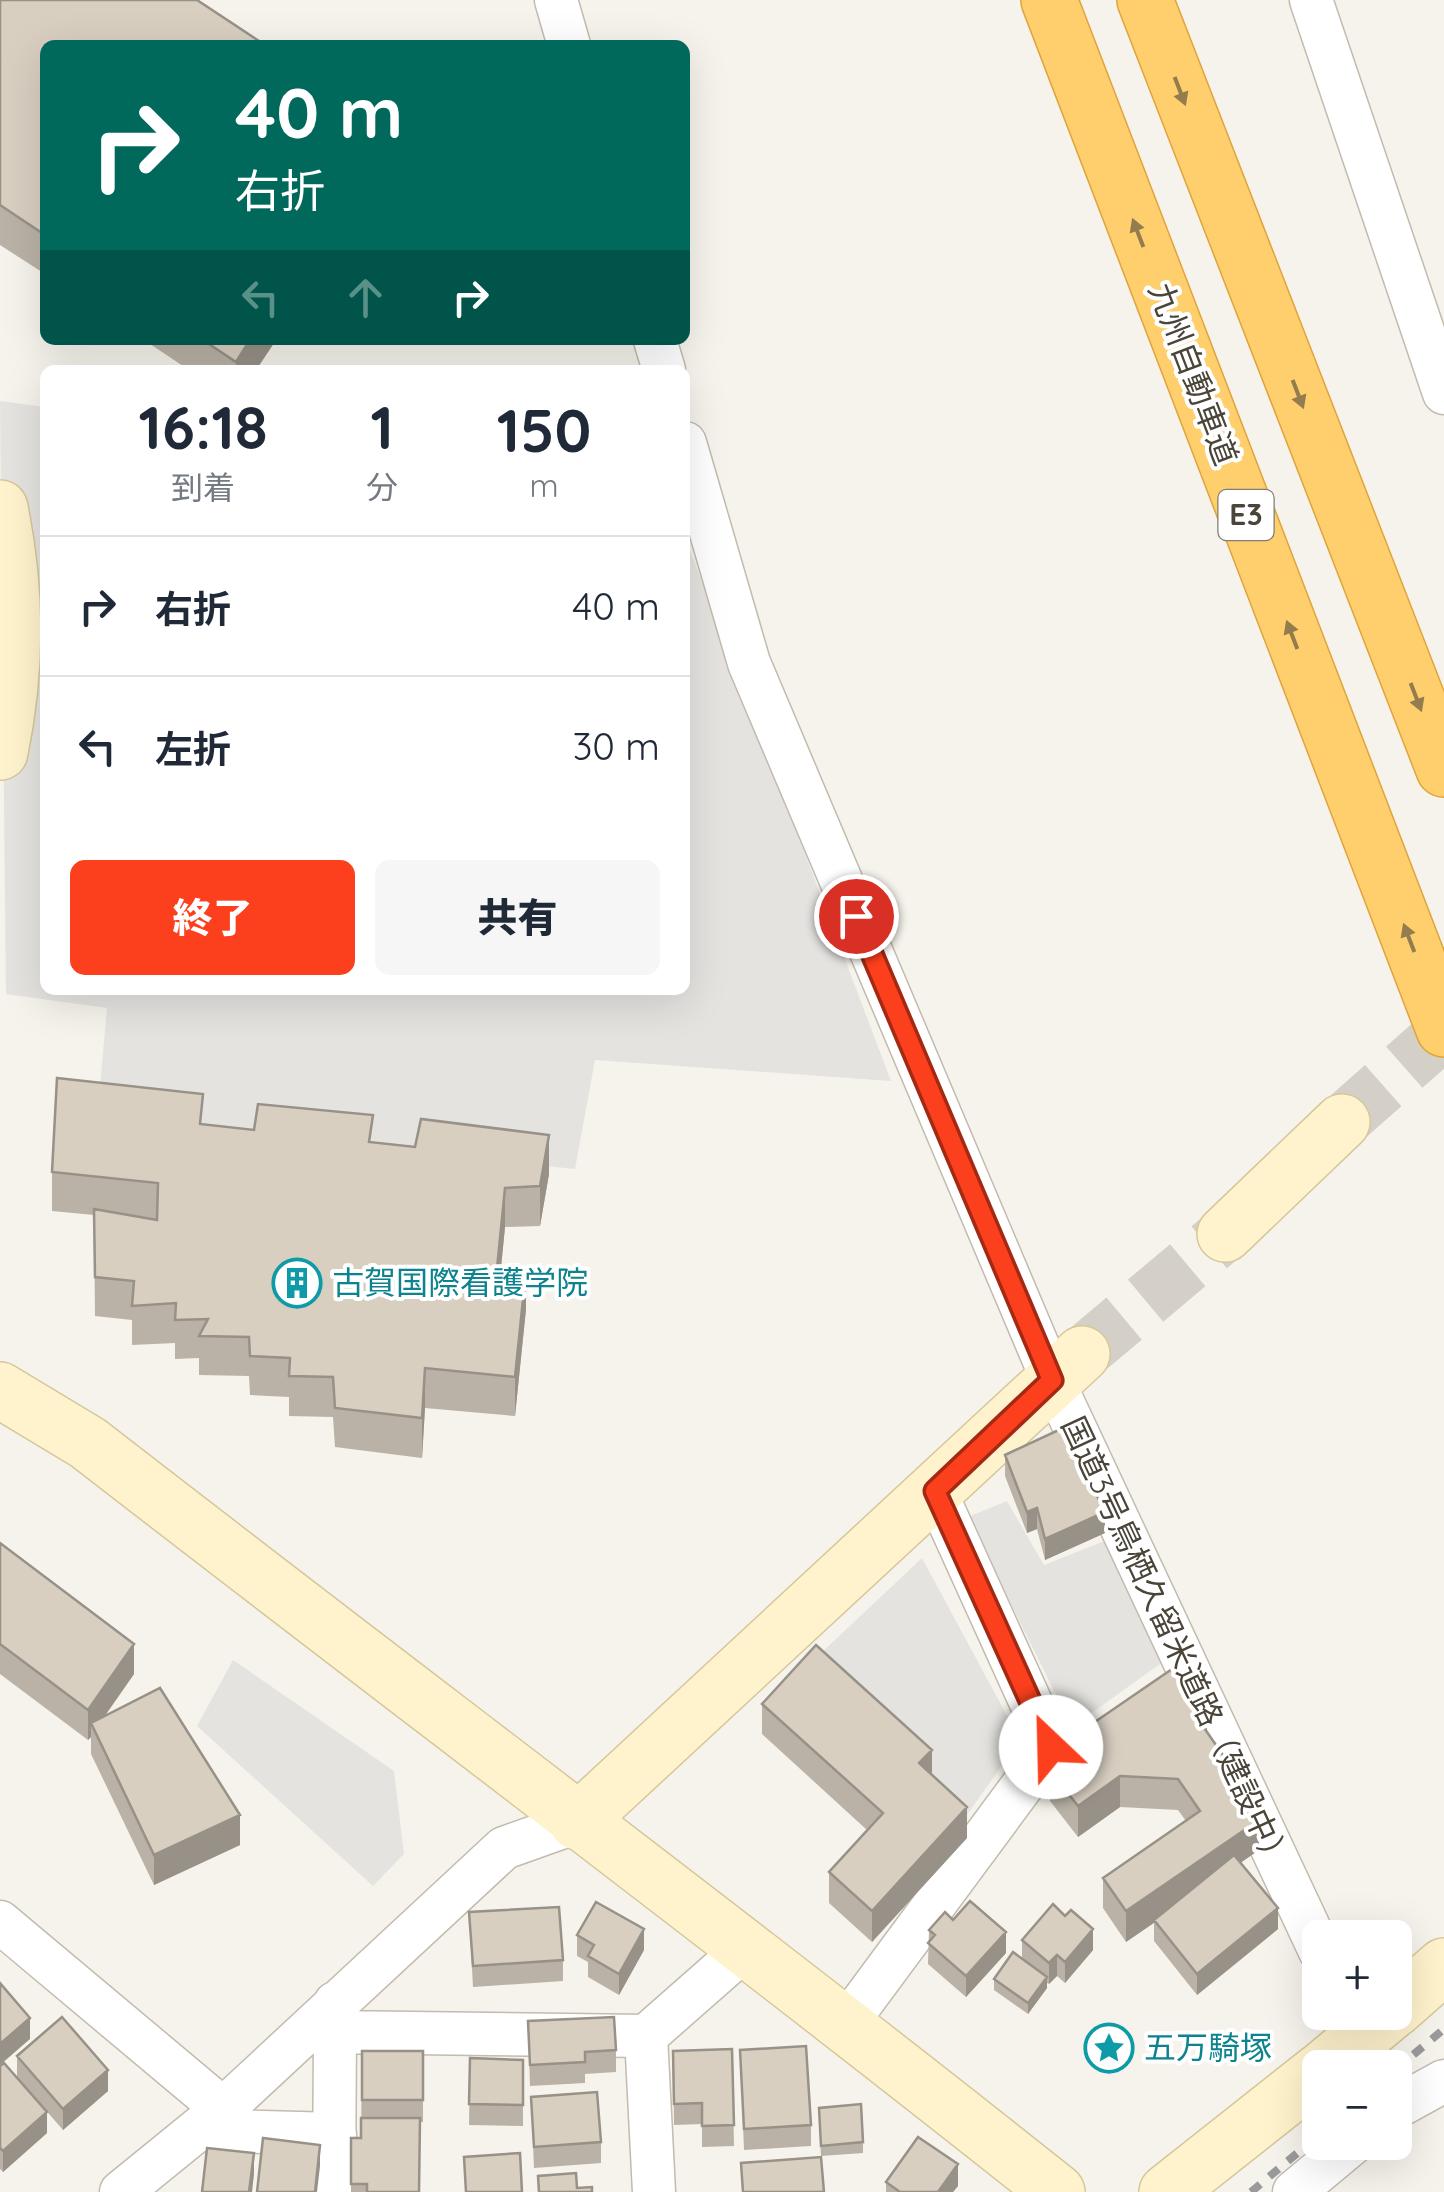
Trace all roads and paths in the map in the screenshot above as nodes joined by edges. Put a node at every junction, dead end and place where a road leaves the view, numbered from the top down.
1 (556, 0) edge
2 (1049, 0) edge
3 (1145, 0) edge
4 (1311, 0) edge
5 (568, 40) edge
6 (1444, 393) edge
7 (690, 460) edge
8 (0, 508) edge
9 (0, 752) edge
10 (1444, 769) edge
11 (1444, 1029) edge
12 (1342, 1122) tunnel mouth
13 (1226, 1234) tunnel mouth
14 (1067, 1367) junction
15 (0, 1390) edge
16 (935, 1491) junction
17 (577, 1822) junction
18 (1307, 1920) edge
19 (2, 1926) edge
20 (746, 1948) junction
21 (1444, 1966) edge
22 (335, 2018) junction
23 (846, 2024) junction
24 (1357, 2035) edge
25 (646, 2036) junction
26 (1444, 2081) edge
27 (1412, 2099) edge
28 (211, 2119) junction
29 (335, 2134) junction
30 (1332, 2160) edge
31 (121, 2192) edge
32 (334, 2192) edge
33 (654, 2192) edge
34 (1057, 2192) edge
35 (1167, 2192) edge
36 (1294, 2192) edge

1 - 5 street
11 -> 2 highway, 九州自動車道 / E3
3 -> 10 highway
4 - 6 street
7 - 14 street, 国道3号鳥栖久留米道路（建設中）
8 - 9 street
12 - 13 street
14 - 16 street
14 - 18 street, 国道3号鳥栖久留米道路（建設中）
15 - 17 street
16 - 17 street
16 - 23 street
17 - 20 street
17 - 22 street
19 - 28 street
20 - 23 street
20 - 25 street
21 - 24 street
22 - 25 street
22 - 28 street
22 - 29 street
23 - 34 street
24 - 35 street
25 - 33 street
26 - 27 street
28 - 29 street
28 - 31 street
29 - 32 street
30 - 36 street

